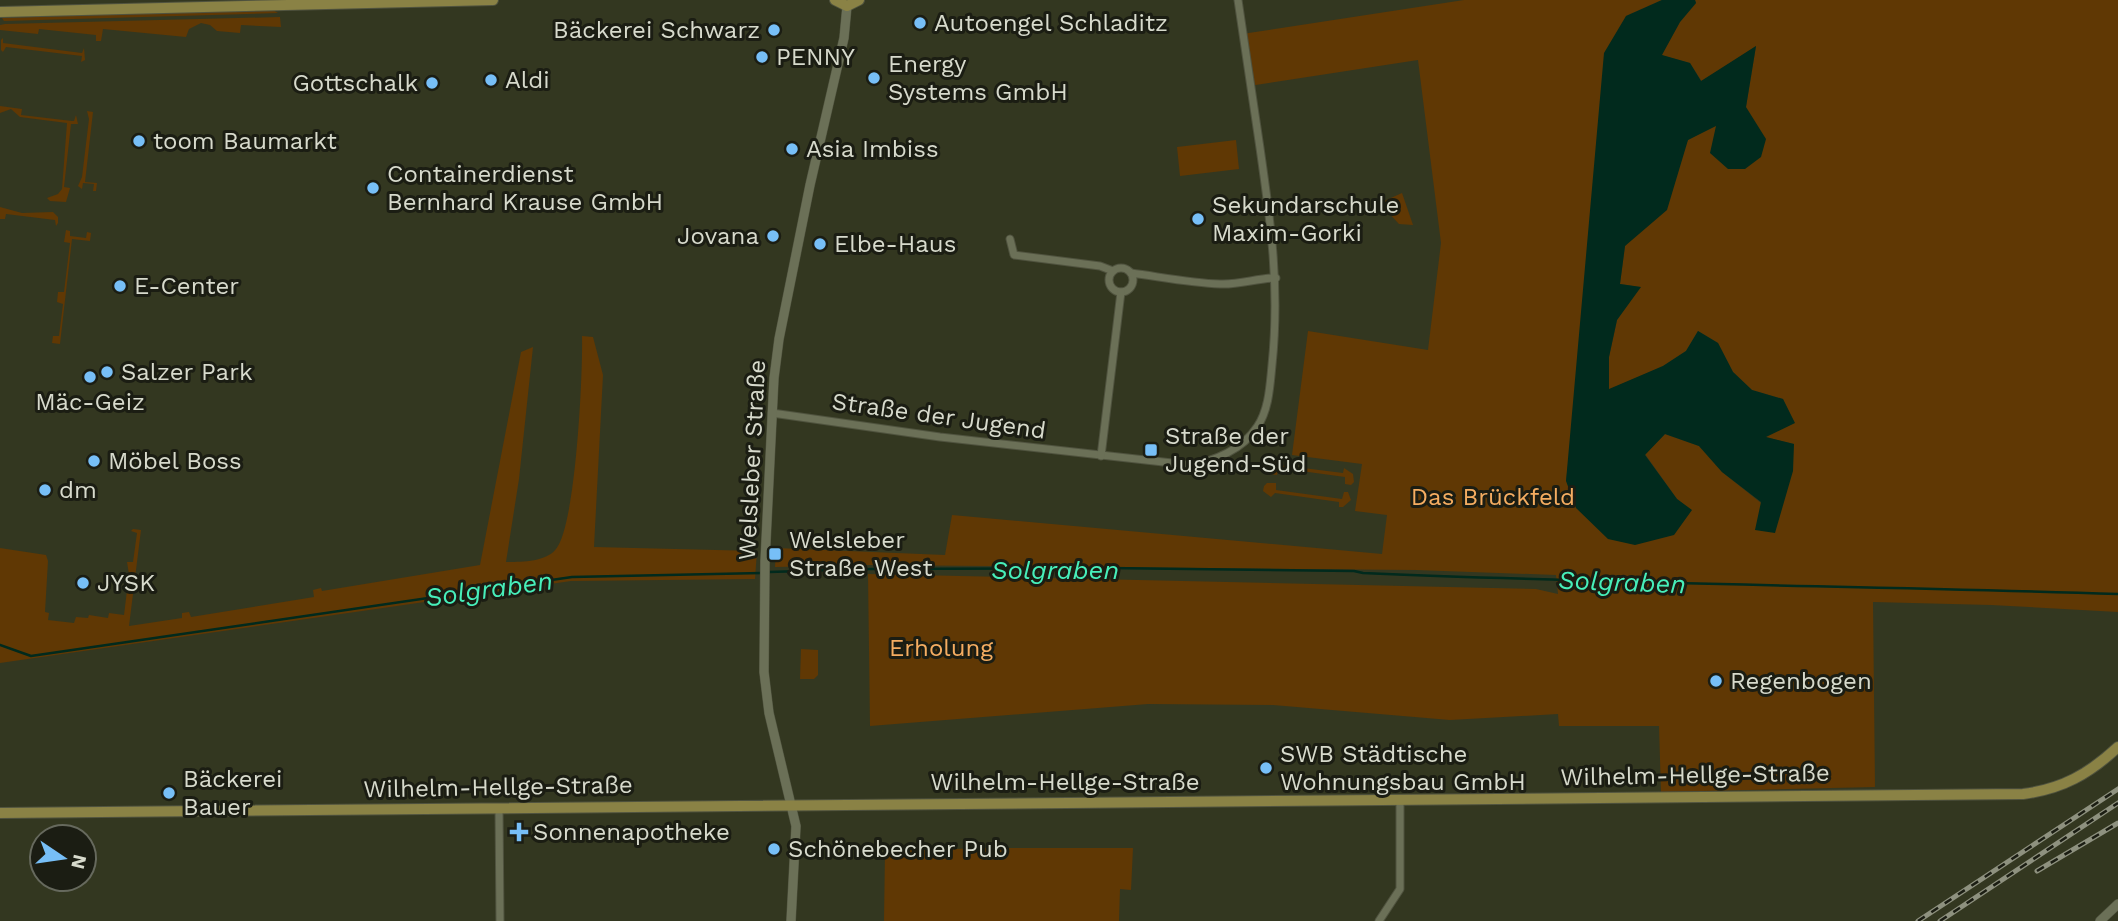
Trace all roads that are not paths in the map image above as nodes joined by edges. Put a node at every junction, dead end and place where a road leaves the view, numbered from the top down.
1 (493, 0) edge
2 (835, 0) edge
3 (859, 0) edge
4 (1238, 0) edge
5 (305, 3) edge
6 (847, 6) junction
7 (0, 12) edge
8 (1010, 239) dead end
9 (1113, 271) junction
10 (1131, 273) junction
11 (1276, 278) junction
12 (1121, 292) junction
13 (772, 413) junction
14 (1101, 456) junction
15 (2118, 747) edge
16 (1399, 800) junction
17 (792, 805) junction
18 (499, 808) junction
19 (0, 813) edge
20 (2118, 904) edge
21 (499, 921) edge
22 (791, 921) edge
23 (1379, 921) edge
24 (2100, 921) edge

1 - 5 main road
2 - 6 main road
3 - 6 main road
4 - 11 street, Straße der Jugend
5 - 7 main road
6 - 13 street, Welsleber Straße
8 - 9 street
9 - 10 street
9 - 12 street
10 - 11 street
10 - 12 street
11 - 14 street, Straße der Jugend
12 - 14 street
13 - 14 street, Straße der Jugend
13 - 17 street, Welsleber Straße
15 - 16 main road, Wilhelm-Hellge-Straße
16 - 17 main road, Wilhelm-Hellge-Straße
16 - 23 street
17 - 18 main road, Wilhelm-Hellge-Straße
17 - 22 street, Welsleber Straße
18 - 19 main road, Wilhelm-Hellge-Straße
18 - 21 street
20 - 24 street

